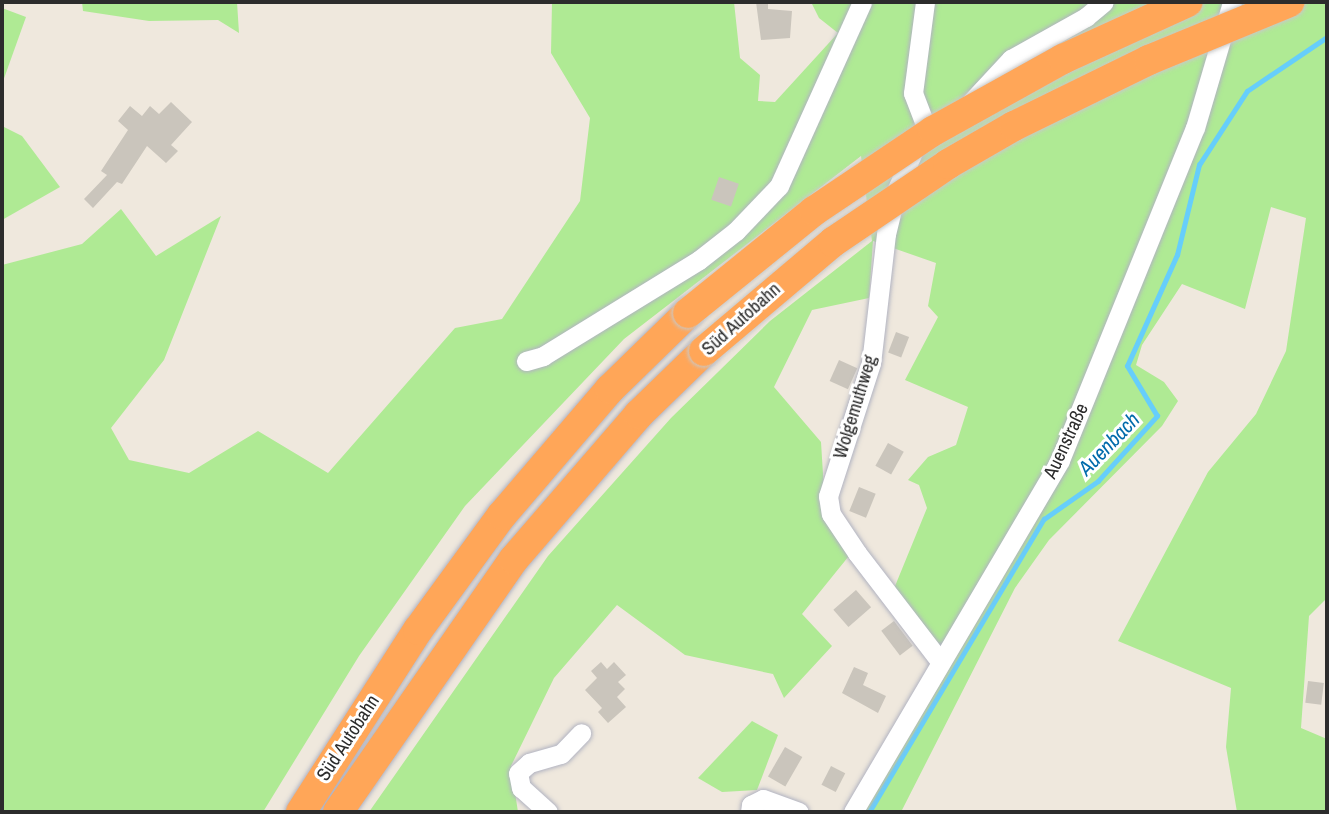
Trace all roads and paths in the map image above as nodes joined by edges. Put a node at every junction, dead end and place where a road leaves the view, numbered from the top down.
1 (862, 2) edge
2 (925, 2) edge
3 (1104, 2) edge
4 (1188, 2) edge
5 (1232, 2) edge
6 (1290, 2) edge
7 (925, 125) junction
8 (526, 361) dead end
9 (939, 660) junction
10 (581, 733) dead end
11 (301, 812) edge
12 (338, 812) edge
13 (548, 812) edge
14 (750, 812) edge
15 (799, 812) edge
16 (853, 812) edge

1 - 8 street
2 - 7 street
3 - 7 street
4 - 11 highway, Süd Autobahn, bridge
5 - 9 street, Auenstraße
6 - 12 highway, Süd Autobahn, bridge
7 - 9 street, Wolgemuthweg
9 - 16 street, Auenstraße
10 - 13 street
14 - 15 street

